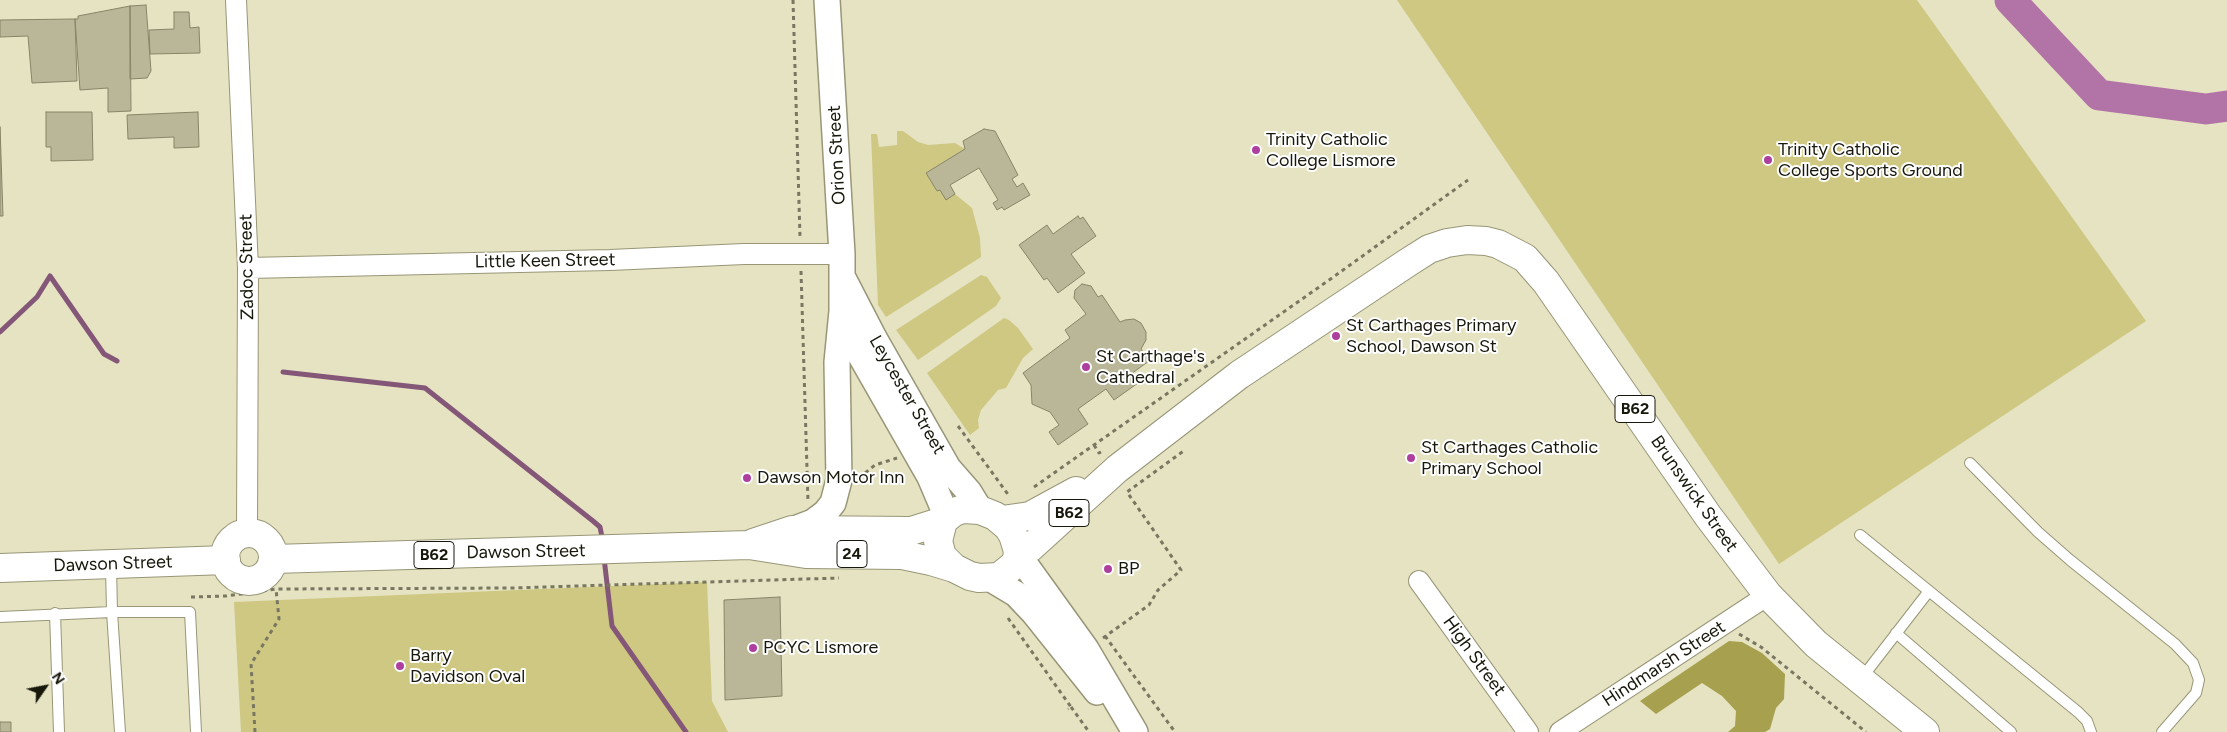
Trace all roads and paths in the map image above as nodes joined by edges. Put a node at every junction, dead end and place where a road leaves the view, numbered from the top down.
1 (236, 0) edge
2 (827, 0) edge
3 (1468, 180) dead end
4 (842, 264) junction
5 (248, 268) junction
6 (842, 311) junction
7 (958, 426) dead end
8 (1185, 450) dead end
9 (897, 457) dead end
10 (1970, 463) dead end
11 (1117, 469) junction
12 (857, 479) dead end
13 (1031, 489) dead end
14 (999, 510) junction
15 (945, 519) junction
16 (792, 530) junction
17 (247, 534) junction
18 (1860, 535) dead end
19 (749, 545) junction
20 (1018, 555) junction
21 (273, 559) junction
22 (226, 560) junction
23 (111, 564) junction
24 (0, 568) edge
25 (954, 568) junction
26 (844, 578) dead end
27 (991, 579) junction
28 (1419, 581) dead end
29 (276, 589) junction
30 (1929, 591) junction
31 (1768, 595) junction
32 (188, 597) dead end
33 (112, 612) junction
34 (55, 613) junction
35 (1006, 615) dead end
36 (0, 617) edge
37 (1723, 625) junction
38 (1896, 634) junction
39 (1055, 672) dead end
40 (1049, 676) junction
41 (1860, 680) junction
42 (59, 732) edge
43 (120, 732) edge
44 (196, 732) edge
45 (255, 732) edge
46 (1089, 732) edge
47 (1131, 732) edge
48 (1135, 732) edge
49 (1175, 732) edge
50 (1528, 732) edge
51 (1560, 732) edge
52 (1866, 732) edge
53 (1925, 732) edge
54 (2011, 732) edge
55 (2091, 732) edge
56 (2162, 732) edge

1 - 5 street, Zadoc Street
2 - 4 street, Orion Street
3 - 13 path
4 - 5 street, Little Keen Street
4 - 6 street, Orion Street
4 - 14 street, Leycester Street
5 - 17 street, Zadoc Street
6 - 15 street, Orion Street
6 - 16 street, Orion Street
7 - 14 path
8 - 49 path
9 - 12 path
10 - 56 lane
11 - 14 main road, B62
11 - 20 main road, B62
11 - 31 main road, Brunswick Street / B62
14 - 15 main road, B62
14 - 20 main road
15 - 16 main road, Dawson Street / B62
15 - 25 main road
16 - 19 main road, Dawson Street / B62
17 - 21 main road
17 - 22 main road
18 - 30 lane
19 - 21 main road, Dawson Street / B62
19 - 25 main road, Dawson Street / 24
20 - 27 main road, B62
20 - 48 street
21 - 22 main road
22 - 23 main road, Dawson Street
23 - 24 main road, Dawson Street
23 - 33 lane
25 - 27 main road
26 - 29 path
27 - 47 street
28 - 50 street, High Street
29 - 32 path
29 - 45 path
30 - 38 lane
30 - 55 lane
31 - 37 street, Hindmarsh Street
31 - 41 main road, Brunswick Street / B62
33 - 34 lane
33 - 43 lane
33 - 44 lane
34 - 36 lane
34 - 42 lane
35 - 40 path
37 - 51 street, Hindmarsh Street
37 - 52 path
38 - 41 lane
38 - 54 lane
39 - 40 path
40 - 46 path
41 - 53 main road, Brunswick Street / B62

